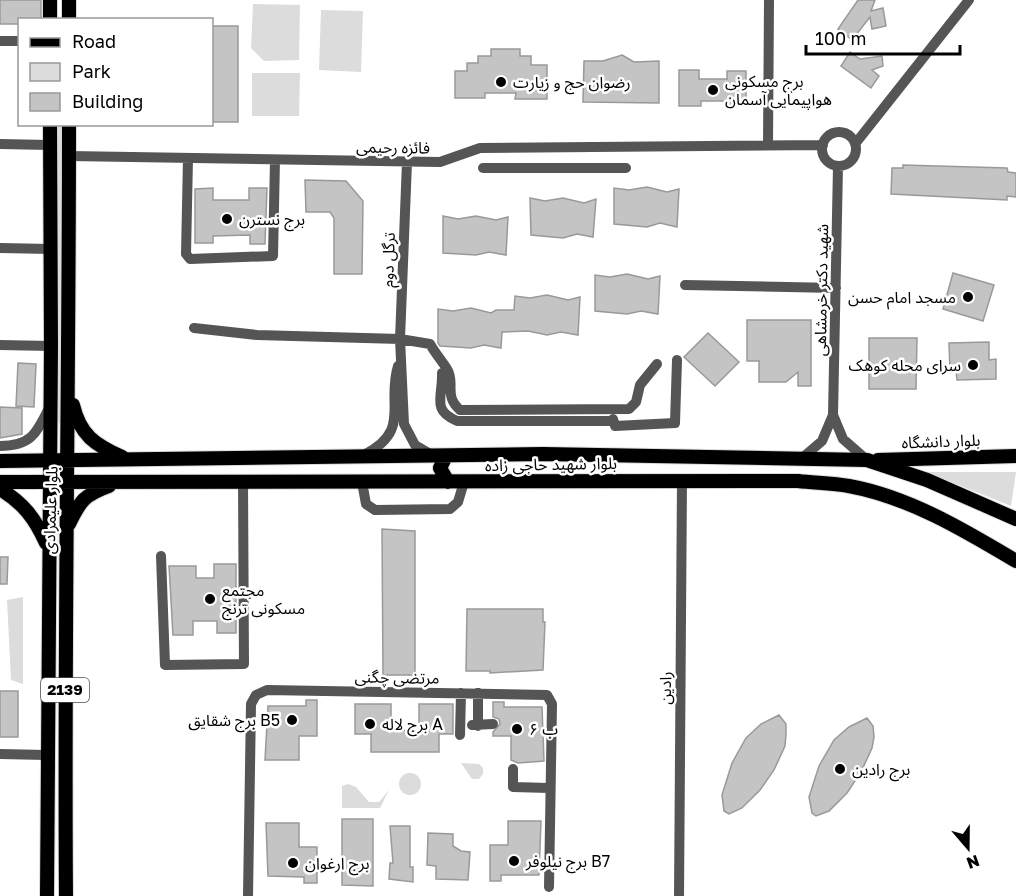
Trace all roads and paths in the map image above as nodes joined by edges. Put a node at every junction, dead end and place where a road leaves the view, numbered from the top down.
1 (50, 0) edge
2 (69, 0) edge
3 (769, 0) edge
4 (969, 0) edge
5 (51, 18) edge
6 (69, 18) edge
7 (0, 41) edge
8 (18, 41) edge
9 (50, 126) edge
10 (69, 126) edge
11 (0, 144) edge
12 (855, 144) junction
13 (49, 145) junction
14 (768, 145) junction
15 (823, 145) junction
16 (529, 146) junction
17 (69, 156) junction
18 (188, 158) junction
19 (275, 160) junction
20 (407, 162) junction
21 (838, 166) junction
22 (483, 168) dead end
23 (528, 168) junction
24 (626, 168) dead end
25 (0, 248) edge
26 (51, 249) junction
27 (685, 285) dead end
28 (836, 288) junction
29 (194, 328) dead end
30 (400, 339) junction
31 (0, 345) edge
32 (51, 346) junction
33 (400, 360) junction
34 (677, 360) dead end
35 (442, 364) junction
36 (657, 364) dead end
37 (69, 386) junction
38 (49, 408) junction
39 (613, 409) junction
40 (833, 415) junction
41 (613, 421) junction
42 (0, 446) edge
43 (364, 455) junction
44 (440, 456) junction
45 (1016, 456) edge
46 (126, 459) junction
47 (49, 460) junction
48 (69, 460) junction
49 (800, 460) junction
50 (867, 460) junction
51 (0, 461) edge
52 (682, 480) junction
53 (0, 482) edge
54 (118, 482) junction
55 (243, 482) junction
56 (362, 482) junction
57 (448, 482) junction
58 (464, 482) junction
59 (68, 483) junction
60 (49, 484) junction
61 (0, 489) edge
62 (1016, 519) edge
63 (65, 532) junction
64 (48, 548) junction
65 (161, 556) dead end
66 (1016, 561) edge
67 (461, 693) junction
68 (478, 693) junction
69 (493, 724) dead end
70 (460, 735) dead end
71 (0, 754) edge
72 (46, 755) junction
73 (513, 769) dead end
74 (549, 788) junction
75 (549, 887) dead end
76 (68, 894) edge
77 (47, 896) edge
78 (248, 896) edge
79 (679, 896) edge

1 - 5 main road
2 - 6 main road
3 - 14 street
4 - 12 street
7 - 8 street
9 - 13 main road, بلوار علیمرادی
10 - 17 main road, بلوار علیمرادی
11 - 13 street
12 - 15 street
12 - 21 street
13 - 26 main road, بلوار علیمرادی
14 - 15 street, فائزه رحیمی
14 - 16 street, فائزه رحیمی
15 - 21 street
16 - 20 street, فائزه رحیمی
16 - 23 street
17 - 18 street, فائزه رحیمی
17 - 37 main road, بلوار علیمرادی
18 - 19 street, فائزه رحیمی
18 - 19 street
19 - 20 street, فائزه رحیمی
20 - 30 street, ترگل دوم
21 - 28 street, شهید دکتر خرمشاهی
22 - 23 street
23 - 24 street
25 - 26 street
26 - 32 main road, بلوار علیمرادی
27 - 28 street
28 - 40 street, شهید دکتر خرمشاهی
29 - 30 street
30 - 33 street, ترگل دوم
30 - 35 street
31 - 32 street
32 - 38 main road, بلوار علیمرادی
33 - 43 street, ترگل دوم
33 - 44 street, ترگل دوم
34 - 41 street
35 - 39 street
35 - 41 street
36 - 39 street
37 - 46 main road
37 - 48 main road, بلوار علیمرادی
38 - 42 street
38 - 47 main road, بلوار علیمرادی
39 - 41 street
40 - 49 street, شهید دکتر خرمشاهی
40 - 50 street, شهید دکتر خرمشاهی
43 - 44 main road, بلوار شهید حاجی زاده
43 - 46 main road, بلوار شهید حاجی زاده
44 - 49 main road, بلوار شهید حاجی زاده
44 - 57 main road
45 - 50 main road, بلوار دانشگاه
46 - 48 main road, بلوار شهید حاجی زاده
47 - 48 main road, بلوار شهید حاجی زاده
47 - 51 main road, بلوار شهید حاجی زاده
47 - 60 main road, بلوار علیمرادی
48 - 59 main road, بلوار علیمرادی
49 - 50 main road, بلوار شهید حاجی زاده
50 - 62 main road, بلوار شهید حاجی زاده
52 - 58 main road, بلوار شهید حاجی زاده
52 - 66 main road, بلوار شهید حاجی زاده
52 - 79 street, رادین
53 - 60 main road, بلوار شهید حاجی زاده
54 - 55 main road, بلوار شهید حاجی زاده
54 - 59 main road, بلوار شهید حاجی زاده
54 - 63 main road
55 - 56 main road, بلوار شهید حاجی زاده
55 - 65 street
56 - 57 main road, بلوار شهید حاجی زاده
56 - 58 street
57 - 58 main road, بلوار شهید حاجی زاده
59 - 60 main road, بلوار شهید حاجی زاده
59 - 63 main road, بلوار علیمرادی / 2139
60 - 64 main road, بلوار علیمرادی / 2139
61 - 64 main road
63 - 76 main road, بلوار علیمرادی / 2139
64 - 72 main road, بلوار علیمرادی / 2139
67 - 68 street, مرتضی چگنی
67 - 70 street
67 - 78 street, مرتضی چگنی
68 - 69 street
68 - 74 street, مرتضی چگنی
71 - 72 street
72 - 77 main road, بلوار علیمرادی / 2139
73 - 74 street
74 - 75 street, مرتضی چگنی

